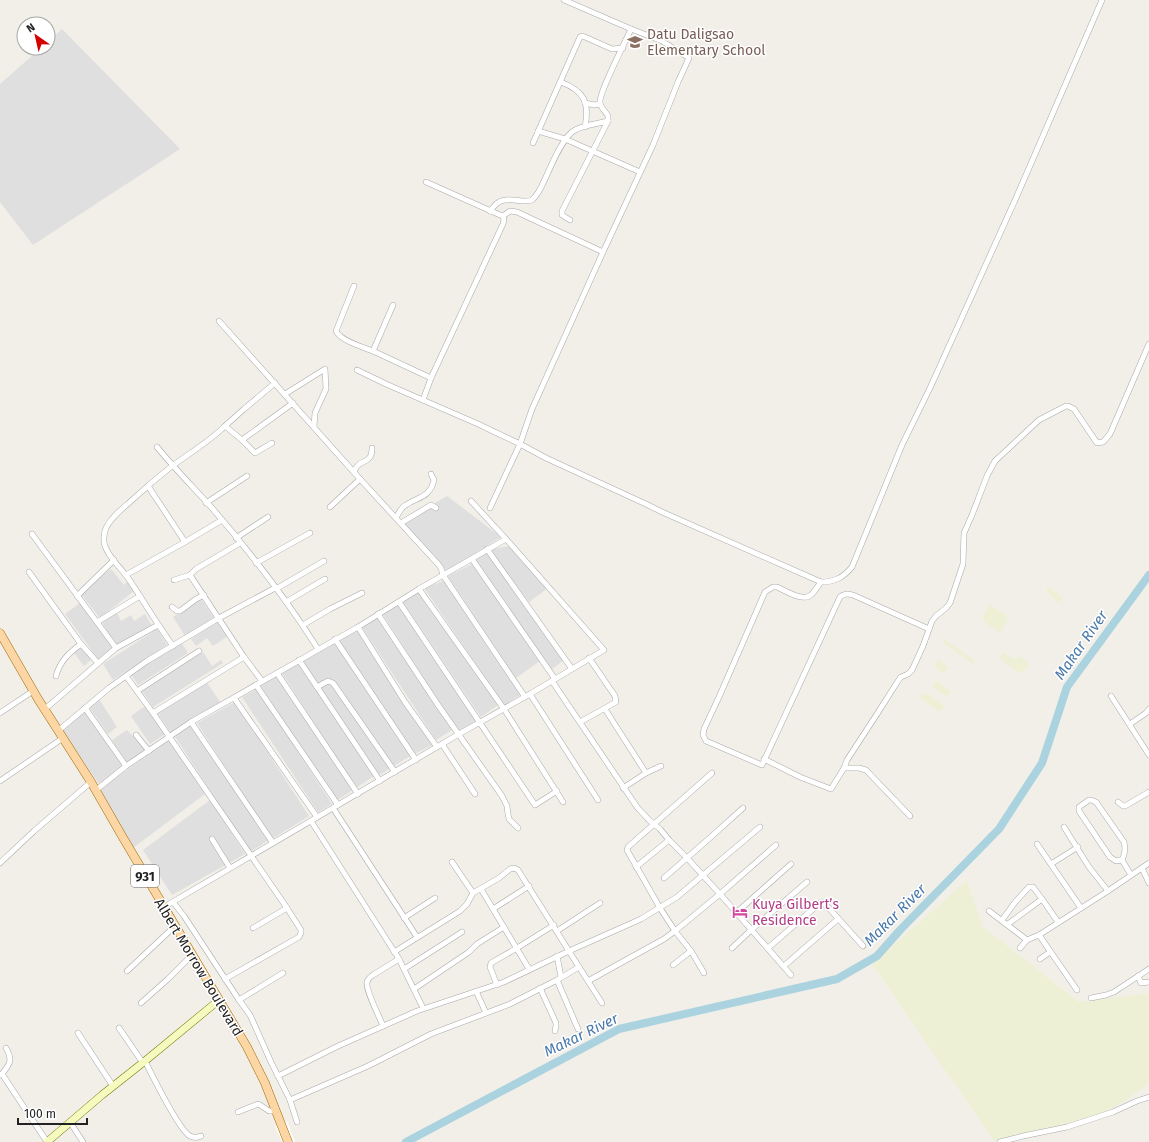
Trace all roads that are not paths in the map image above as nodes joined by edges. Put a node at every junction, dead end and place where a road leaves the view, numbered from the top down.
1 (564, 0) edge
2 (1102, 0) edge
3 (631, 29) junction
4 (622, 48) junction
5 (561, 82) junction
6 (586, 103) junction
7 (600, 104) junction
8 (608, 121) junction
9 (585, 127) junction
10 (538, 131) junction
11 (565, 139) junction
12 (533, 143) dead end
13 (593, 151) junction
14 (640, 172) junction
15 (426, 182) dead end
16 (490, 211) junction
17 (503, 216) junction
18 (570, 220) dead end
19 (603, 252) junction
20 (354, 286) dead end
21 (393, 305) dead end
22 (219, 321) dead end
23 (1149, 344) edge
24 (373, 351) junction
25 (357, 370) dead end
26 (431, 378) junction
27 (275, 383) junction
28 (285, 394) junction
29 (423, 400) junction
30 (293, 403) junction
31 (225, 426) junction
32 (314, 427) junction
33 (242, 440) junction
34 (272, 443) dead end
35 (520, 444) junction
36 (157, 447) dead end
37 (372, 448) dead end
38 (172, 466) junction
39 (354, 472) junction
40 (431, 474) dead end
41 (247, 476) dead end
42 (360, 479) junction
43 (148, 486) junction
44 (470, 501) dead end
45 (206, 503) junction
46 (330, 507) dead end
47 (436, 508) dead end
48 (490, 508) dead end
49 (268, 517) dead end
50 (396, 518) junction
51 (222, 520) junction
52 (401, 523) junction
53 (310, 533) dead end
54 (32, 534) dead end
55 (236, 538) junction
56 (506, 539) junction
57 (185, 542) junction
58 (240, 543) junction
59 (487, 550) junction
60 (472, 559) junction
61 (114, 560) junction
62 (324, 561) dead end
63 (256, 563) junction
64 (30, 572) dead end
65 (126, 575) junction
66 (190, 575) junction
67 (443, 575) junction
68 (174, 580) dead end
69 (324, 580) dead end
70 (821, 582) junction
71 (276, 588) junction
72 (420, 589) junction
73 (362, 593) dead end
74 (204, 595) junction
75 (77, 596) junction
76 (140, 596) junction
77 (286, 602) junction
78 (399, 602) junction
79 (172, 607) dead end
80 (378, 614) junction
81 (219, 618) junction
82 (97, 622) junction
83 (158, 625) junction
84 (303, 625) junction
85 (358, 626) junction
86 (928, 629) junction
87 (0, 633) edge
88 (335, 639) junction
89 (81, 644) junction
90 (173, 646) junction
91 (116, 648) junction
92 (318, 649) junction
93 (199, 651) dead end
94 (244, 656) junction
95 (589, 658) junction
96 (299, 660) junction
97 (98, 663) junction
98 (572, 668) junction
99 (277, 673) junction
100 (56, 676) dead end
101 (126, 676) junction
102 (554, 680) junction
103 (262, 681) junction
104 (256, 684) junction
105 (317, 687) junction
106 (33, 691) junction
107 (137, 691) junction
108 (530, 694) junction
109 (1110, 696) dead end
110 (525, 697) junction
111 (234, 698) junction
112 (85, 708) junction
113 (45, 709) junction
114 (504, 709) junction
115 (605, 709) junction
116 (0, 713) edge
117 (153, 713) junction
118 (1148, 713) edge
119 (191, 722) junction
120 (480, 722) junction
121 (580, 722) junction
122 (1130, 724) junction
123 (60, 734) junction
124 (459, 734) junction
125 (136, 735) dead end
126 (169, 736) junction
127 (442, 744) junction
128 (437, 747) junction
129 (149, 751) junction
130 (1149, 755) edge
131 (764, 759) junction
132 (416, 760) junction
133 (126, 766) junction
134 (661, 766) dead end
135 (844, 768) junction
136 (395, 772) junction
137 (646, 773) junction
138 (712, 773) dead end
139 (0, 781) edge
140 (380, 781) junction
141 (91, 782) junction
142 (623, 788) junction
143 (95, 791) junction
144 (557, 791) junction
145 (1149, 792) edge
146 (358, 794) junction
147 (475, 794) dead end
148 (598, 800) dead end
149 (564, 802) dead end
150 (1118, 802) dead end
151 (335, 807) junction
152 (743, 808) dead end
153 (910, 816) dead end
154 (317, 817) junction
155 (311, 821) junction
156 (654, 824) junction
157 (760, 827) dead end
158 (1064, 827) dead end
159 (518, 828) dead end
160 (212, 839) dead end
161 (669, 840) junction
162 (273, 843) junction
163 (1037, 844) dead end
164 (776, 845) dead end
165 (1078, 847) junction
166 (251, 856) junction
167 (687, 858) junction
168 (1122, 860) junction
169 (452, 862) dead end
170 (0, 863) edge
171 (1149, 863) edge
172 (791, 864) dead end
173 (1051, 864) junction
174 (636, 867) junction
175 (230, 868) junction
176 (1142, 868) junction
177 (704, 875) junction
178 (1131, 875) junction
179 (664, 878) dead end
180 (807, 882) dead end
181 (1149, 883) edge
182 (529, 886) junction
183 (481, 889) junction
184 (1108, 891) junction
185 (473, 893) junction
186 (720, 894) junction
187 (435, 898) dead end
188 (1042, 899) junction
189 (173, 902) junction
190 (600, 903) dead end
191 (164, 907) junction
192 (287, 908) junction
193 (660, 908) junction
194 (1081, 908) junction
195 (492, 909) junction
196 (989, 911) dead end
197 (737, 912) junction
198 (404, 918) junction
199 (838, 919) junction
200 (1002, 920) junction
201 (1058, 922) junction
202 (1008, 924) junction
203 (554, 925) junction
204 (175, 926) junction
205 (504, 927) junction
206 (253, 928) dead end
207 (751, 930) junction
208 (557, 931) junction
209 (675, 931) junction
210 (462, 932) dead end
211 (1039, 935) junction
212 (417, 937) junction
213 (1027, 940) junction
214 (863, 946) dead end
215 (517, 948) junction
216 (732, 948) dead end
217 (768, 948) junction
218 (1020, 948) dead end
219 (569, 951) junction
220 (691, 951) junction
221 (394, 952) junction
222 (1050, 952) junction
223 (192, 955) junction
224 (557, 956) junction
225 (399, 959) junction
226 (1040, 959) dead end
227 (673, 965) dead end
228 (784, 966) junction
229 (579, 967) junction
230 (404, 969) junction
231 (1149, 969) edge
232 (529, 970) junction
233 (127, 971) dead end
234 (283, 973) dead end
235 (704, 973) dead end
236 (791, 975) dead end
237 (1138, 976) junction
238 (559, 978) junction
239 (226, 979) junction
240 (588, 981) junction
241 (1149, 982) edge
242 (497, 985) junction
243 (540, 988) junction
244 (414, 989) junction
245 (1078, 990) dead end
246 (476, 991) junction
247 (1092, 998) dead end
248 (219, 1000) junction
249 (239, 1000) junction
250 (141, 1003) dead end
251 (602, 1003) dead end
252 (423, 1008) junction
253 (486, 1013) junction
254 (383, 1026) junction
255 (119, 1028) dead end
256 (578, 1029) dead end
257 (555, 1031) dead end
258 (78, 1033) dead end
259 (6, 1048) dead end
260 (144, 1062) junction
261 (1, 1075) edge
262 (278, 1076) junction
263 (113, 1086) junction
264 (1149, 1097) edge
265 (290, 1100) junction
266 (276, 1111) junction
267 (238, 1112) dead end
268 (70, 1122) junction
269 (298, 1122) dead end
270 (202, 1136) dead end
271 (47, 1142) edge
272 (83, 1142) edge
273 (288, 1142) edge
274 (1000, 1142) edge

1 - 3 street
2 - 70 street
3 - 4 street
3 - 14 street
4 - 5 street
4 - 7 street
5 - 6 street
5 - 10 street
6 - 7 street
6 - 9 street
7 - 8 street
8 - 9 street
8 - 13 street
9 - 11 street
10 - 11 street
10 - 12 street
11 - 13 street
11 - 16 street
13 - 14 street
13 - 18 street
14 - 19 street
15 - 16 street
16 - 17 street
17 - 19 street
17 - 26 street
19 - 35 street
20 - 24 street
21 - 24 street
22 - 27 street
23 - 86 street
24 - 26 street
25 - 29 street
26 - 29 street
27 - 28 street
27 - 31 street
28 - 30 street
28 - 32 street
29 - 35 street
30 - 32 street
30 - 33 street
31 - 33 street
31 - 38 street
32 - 39 street
33 - 34 street
35 - 48 street
35 - 70 street
36 - 38 street
37 - 39 street
38 - 43 street
38 - 45 street
39 - 42 street
40 - 50 street
41 - 45 street
42 - 46 street
42 - 50 street
43 - 57 street
43 - 61 street
44 - 56 street
45 - 51 street
47 - 52 street
49 - 55 street
50 - 52 street
51 - 55 street
51 - 57 street
52 - 67 street
53 - 63 street
54 - 75 street
55 - 58 street
56 - 59 street
56 - 95 street
57 - 65 street
58 - 63 street
58 - 66 street
59 - 60 street
59 - 98 street
60 - 67 street
60 - 102 street
61 - 65 street
61 - 75 street
62 - 71 street
63 - 71 street
64 - 89 street
65 - 76 street
66 - 68 street
66 - 74 street
67 - 72 street
67 - 110 street
69 - 77 street
70 - 131 street
71 - 77 street
71 - 81 street
72 - 78 street
72 - 114 street
73 - 84 street
74 - 79 street
74 - 81 street
75 - 82 street
76 - 82 street
76 - 83 street
77 - 84 street
78 - 80 street
78 - 120 street
80 - 85 street
80 - 124 street
81 - 90 street
81 - 94 street
82 - 91 street
83 - 90 street
83 - 91 street
84 - 92 street
85 - 88 street
85 - 128 street
86 - 131 street
86 - 135 street
87 - 106 main road, Albert Morrow Boulevard / 931
88 - 92 street
88 - 132 street
89 - 97 street
89 - 100 street
90 - 101 street
91 - 97 street
92 - 96 street
93 - 107 street
94 - 103 street
94 - 117 street
95 - 98 street
95 - 115 street
96 - 99 street
96 - 105 street
97 - 113 street
98 - 102 street
99 - 103 street
99 - 146 street
101 - 107 street
101 - 112 street
102 - 108 street
102 - 121 street
103 - 104 street
104 - 111 street
104 - 151 street
105 - 136 street
105 - 140 street
106 - 113 main road, Albert Morrow Boulevard / 931
106 - 116 street
107 - 117 street
108 - 110 street
108 - 148 street
109 - 122 street
110 - 114 street
111 - 119 street
111 - 154 street
112 - 123 street
112 - 133 street
113 - 123 main road, Albert Morrow Boulevard / 931
114 - 120 street
114 - 144 street
115 - 121 street
115 - 137 street
117 - 126 street
118 - 122 street
119 - 126 street
119 - 162 street
120 - 124 street
120 - 144 street
121 - 142 street
122 - 130 street
123 - 139 street
123 - 141 main road, Albert Morrow Boulevard / 931
124 - 127 street
124 - 159 street
125 - 129 street
126 - 129 street
126 - 166 street
127 - 128 street
127 - 147 street
128 - 132 street
129 - 133 street
131 - 135 street
132 - 136 street
133 - 143 street
134 - 137 street
135 - 153 street
136 - 140 street
137 - 142 street
138 - 156 street
140 - 146 street
141 - 143 main road, Albert Morrow Boulevard / 931
141 - 170 street
142 - 156 street
143 - 191 main road, Albert Morrow Boulevard / 931
144 - 149 street
145 - 150 street
146 - 151 street
151 - 154 street
151 - 198 street
152 - 167 street
154 - 155 street
155 - 162 street
155 - 221 street
156 - 161 street
156 - 174 street
157 - 177 street
158 - 165 street
160 - 175 street
161 - 167 street
161 - 174 street
162 - 166 street
163 - 173 street
164 - 186 street
165 - 173 street
165 - 184 street
166 - 175 street
166 - 192 street
167 - 177 street
167 - 179 street
168 - 168 street
168 - 178 street
169 - 185 street
171 - 176 street
172 - 197 street
173 - 194 street
174 - 193 street
175 - 189 street
176 - 178 street
176 - 181 street
177 - 186 street
177 - 193 street
178 - 184 street
180 - 207 street
182 - 183 street
182 - 195 street
182 - 203 street
183 - 185 street
183 - 195 street
184 - 194 street
185 - 212 street
186 - 197 street
186 - 209 street
187 - 198 street
188 - 200 street
188 - 201 street
188 - 202 street
189 - 191 street
189 - 239 street
190 - 208 street
191 - 204 main road, Albert Morrow Boulevard / 931
192 - 206 street
192 - 239 street
193 - 209 street
193 - 219 street
194 - 201 street
195 - 205 street
196 - 200 street
197 - 207 street
198 - 212 street
199 - 214 street
199 - 217 street
199 - 228 street
200 - 202 street
201 - 211 street
202 - 213 street
203 - 208 street
203 - 215 street
204 - 223 main road, Albert Morrow Boulevard / 931
204 - 233 street
205 - 215 street
205 - 244 street
207 - 216 street
207 - 217 street
208 - 219 street
209 - 220 street
209 - 240 street
210 - 230 street
211 - 213 street
211 - 222 street
212 - 221 street
213 - 218 street
215 - 232 street
215 - 242 street
217 - 228 street
219 - 224 street
219 - 229 street
220 - 227 street
220 - 235 street
221 - 225 street
222 - 226 street
222 - 245 street
223 - 248 main road, Albert Morrow Boulevard / 931
223 - 250 street
224 - 232 street
224 - 238 street
225 - 230 street
225 - 254 street
228 - 236 street
229 - 238 street
229 - 240 street
230 - 244 street
231 - 237 street
232 - 242 street
234 - 249 street
237 - 241 street
237 - 247 street
238 - 243 street
238 - 256 street
239 - 249 street
240 - 251 street
242 - 246 street
243 - 253 street
243 - 257 street
244 - 252 street
246 - 252 street
246 - 253 street
248 - 260 street
248 - 266 main road, Albert Morrow Boulevard / 931
249 - 262 street
252 - 254 street
253 - 265 street
254 - 262 street
255 - 260 street
258 - 263 street
259 - 261 street
260 - 263 street
260 - 270 street
261 - 271 street
262 - 265 street
263 - 268 street
264 - 274 street
265 - 269 street
266 - 267 street
266 - 273 main road, Albert Morrow Boulevard / 931
268 - 271 street
268 - 272 street

